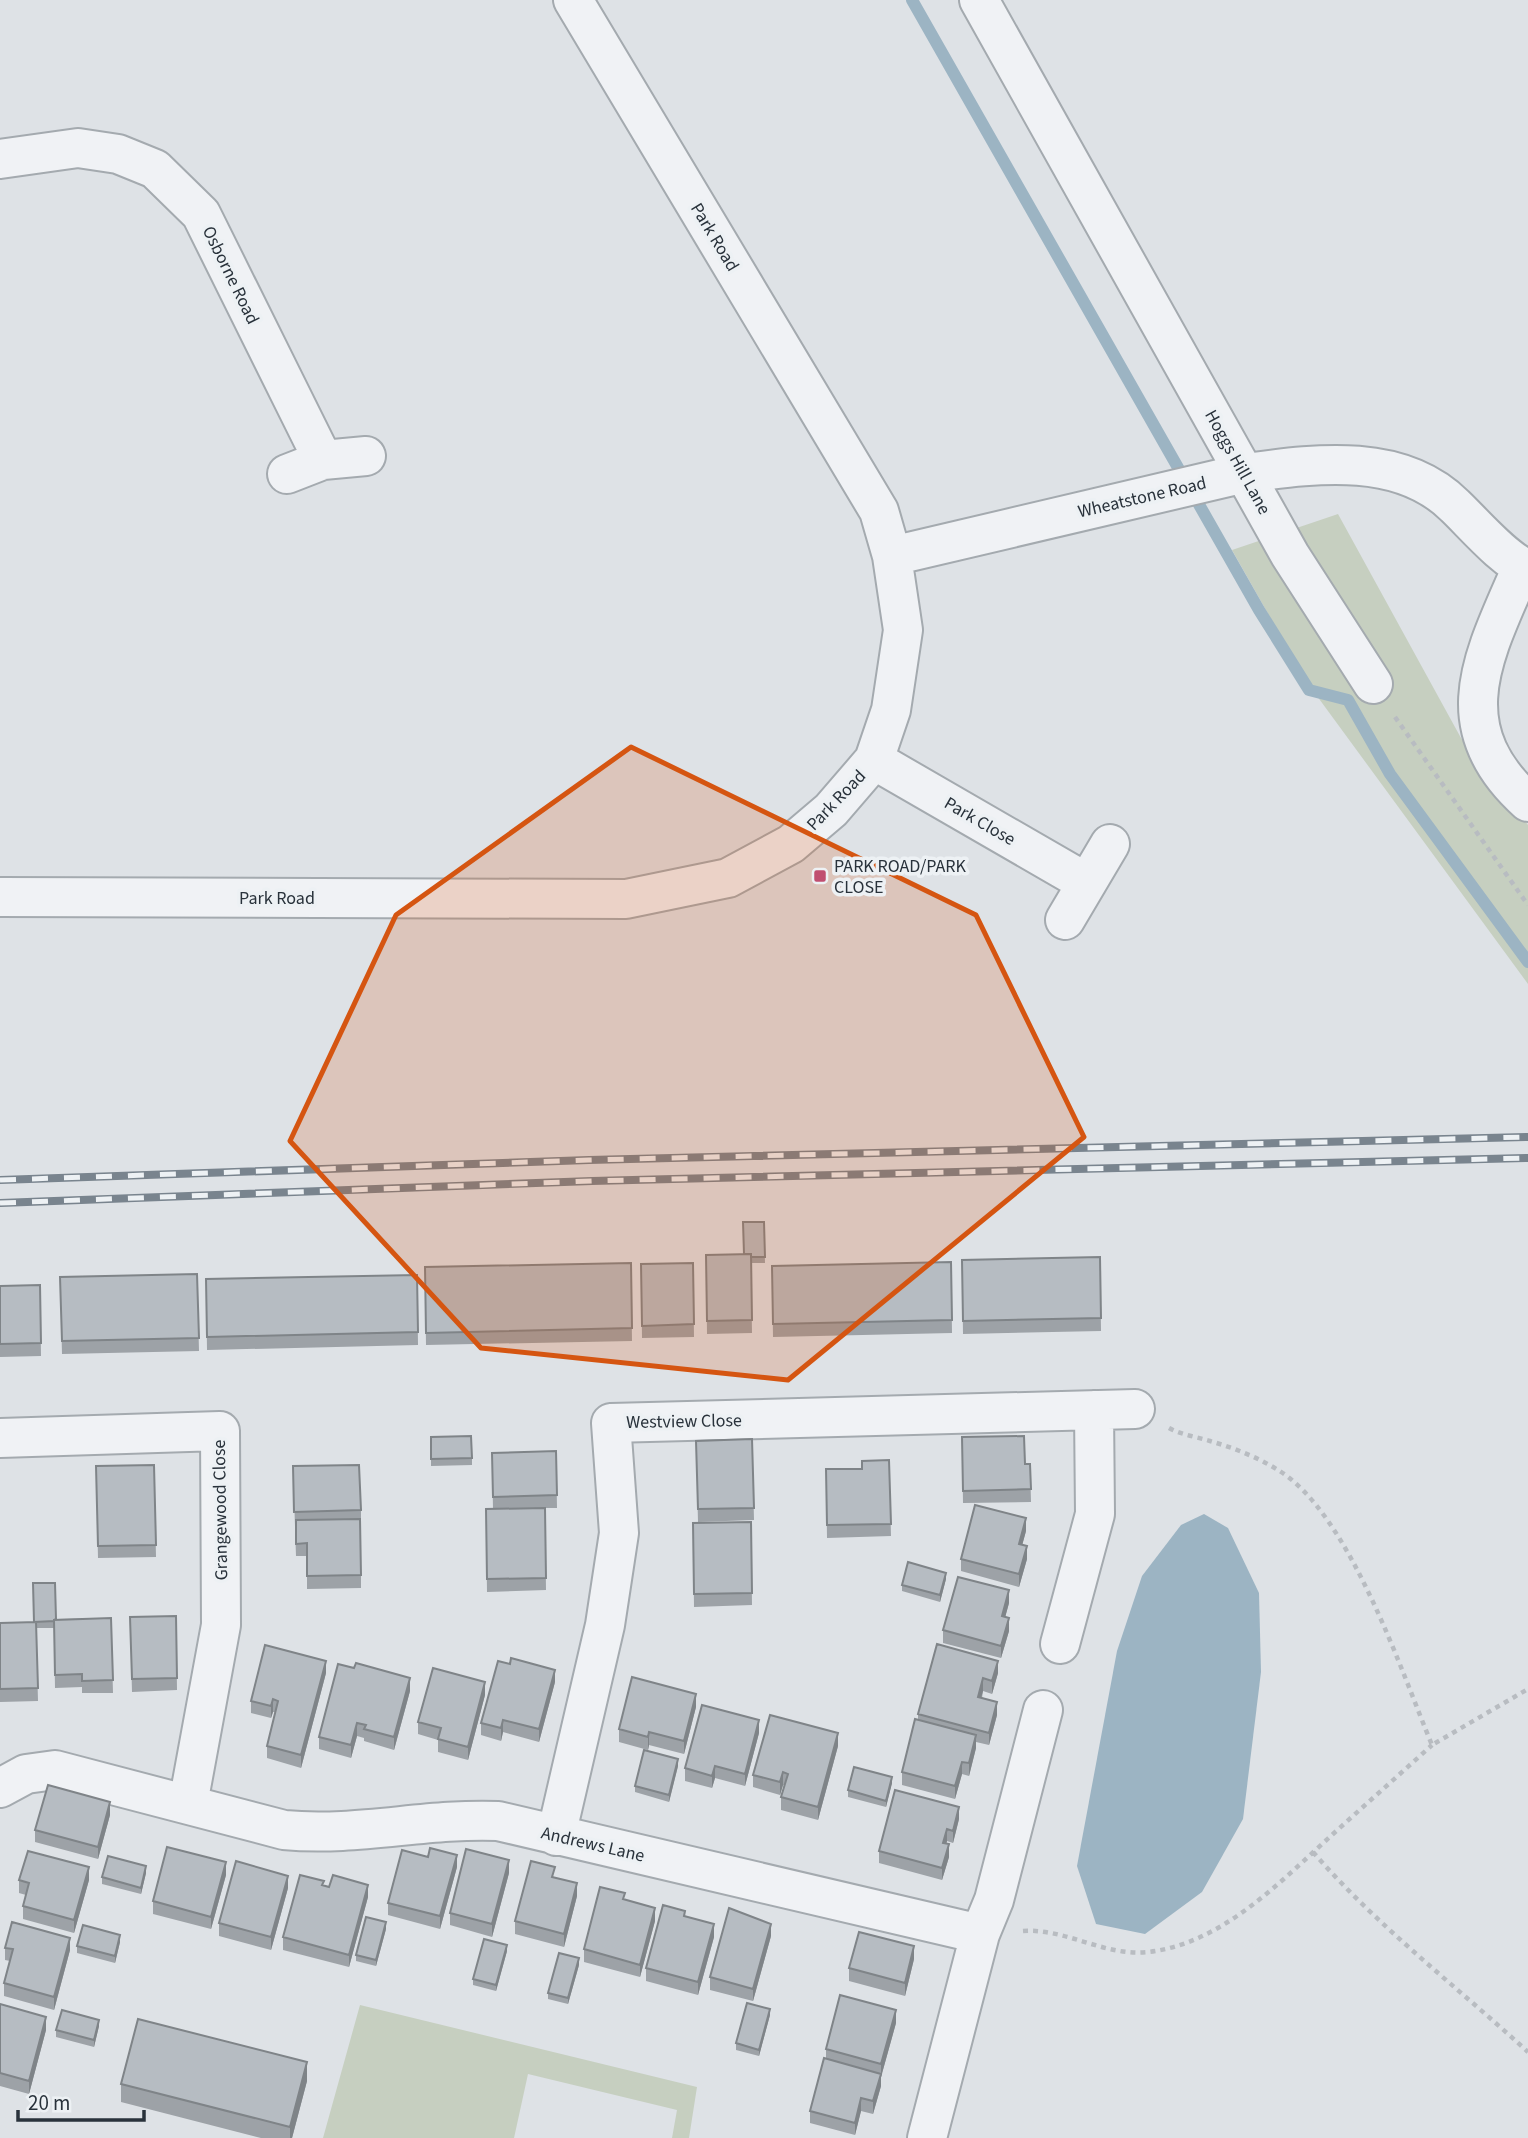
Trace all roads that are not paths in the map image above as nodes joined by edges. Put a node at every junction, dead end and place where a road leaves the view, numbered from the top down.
1 (573, 0) edge
2 (979, 0) edge
3 (0, 159) edge
4 (366, 456) dead end
5 (323, 460) junction
6 (1245, 473) junction
7 (287, 474) dead end
8 (892, 556) junction
9 (1525, 568) edge
10 (1373, 684) road end
11 (874, 760) junction
12 (1528, 802) edge
13 (1110, 844) dead end
14 (1087, 883) junction
15 (0, 897) edge
16 (1065, 920) dead end
17 (1135, 1409) road end
18 (1094, 1410) junction
19 (0, 1438) edge
20 (1060, 1644) dead end
21 (1042, 1710) dead end
22 (0, 1788) edge
23 (188, 1804) junction
24 (556, 1836) junction
25 (980, 1934) junction
26 (927, 2138) edge

1 - 8 street, Park Road
2 - 6 street, Hoggs Hill Lane
3 - 5 street, Osborne Road
4 - 5 street
5 - 7 street
6 - 8 street, Wheatstone Road
6 - 9 street, Wheatstone Road
6 - 10 street, Hoggs Hill Lane
8 - 11 street, Park Road
9 - 12 street
11 - 14 street, Park Close
11 - 15 street, Park Road
13 - 14 street
14 - 16 street
17 - 18 street, Westview Close
18 - 20 street
18 - 24 street, Westview Close
19 - 23 street, Grangewood Close
21 - 25 street
22 - 23 street, Andrews Lane
23 - 24 street, Andrews Lane
24 - 25 street, Andrews Lane
25 - 26 street

